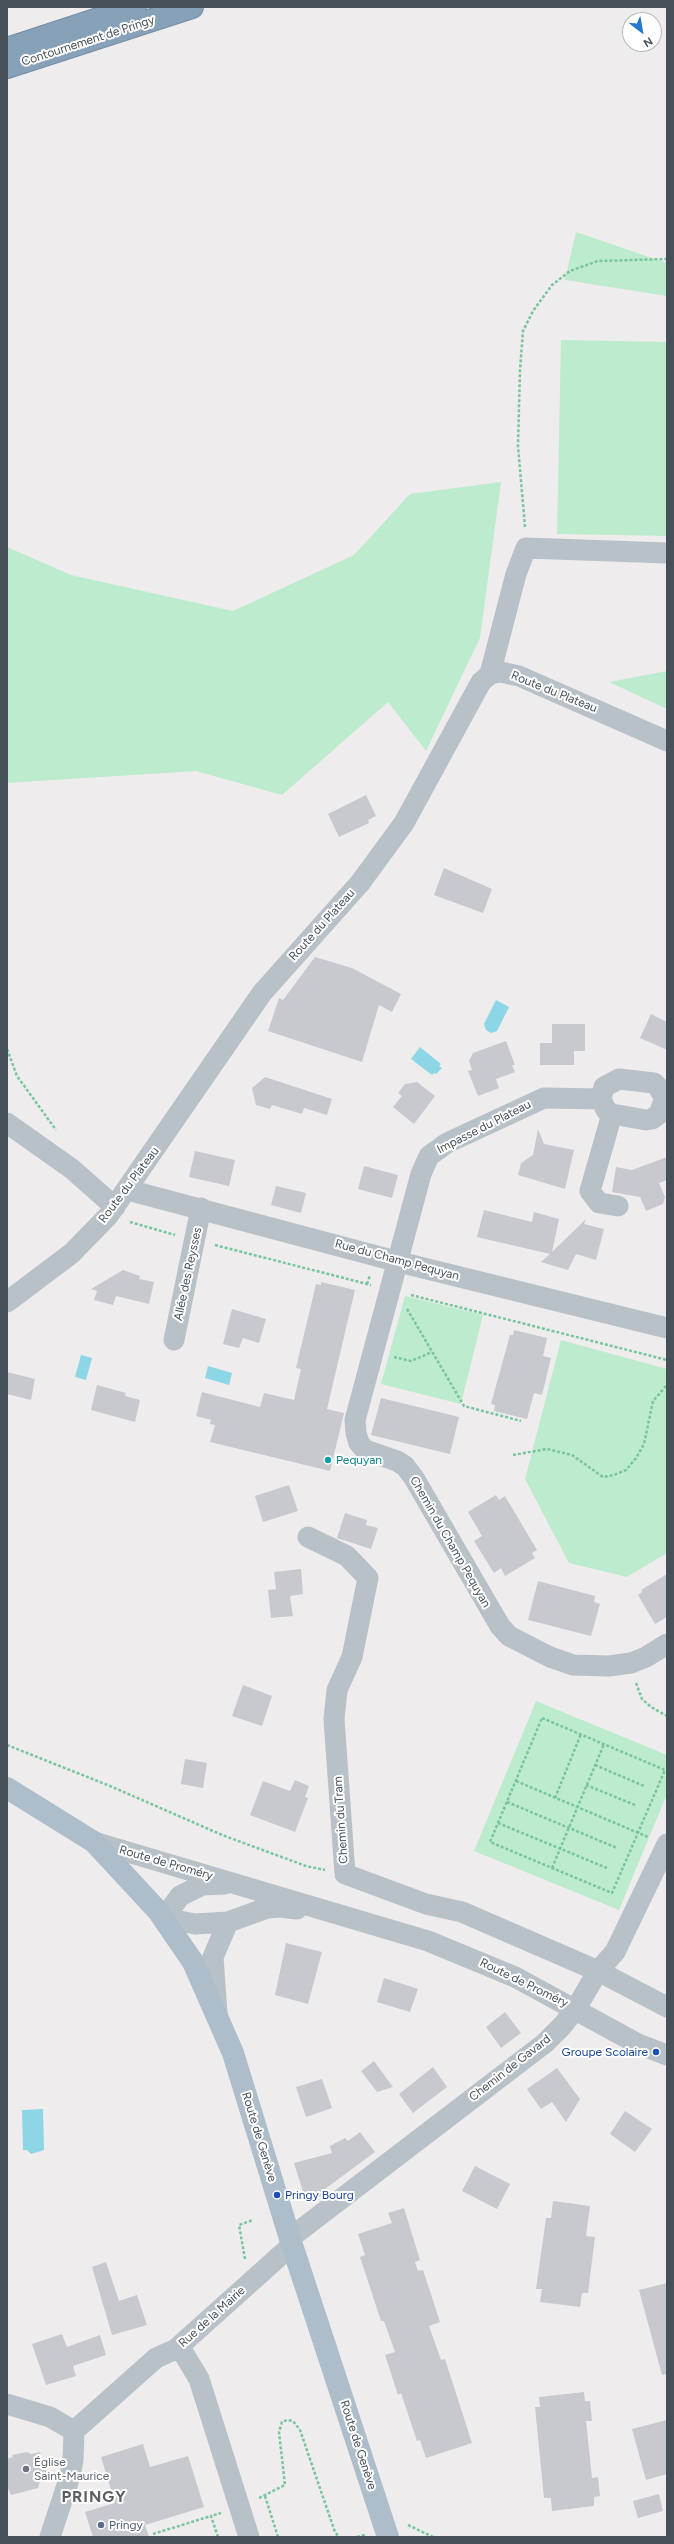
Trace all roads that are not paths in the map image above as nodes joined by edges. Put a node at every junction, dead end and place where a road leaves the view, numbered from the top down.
1 (134, 7) edge
2 (192, 7) edge
3 (7, 49) edge
4 (7, 67) edge
5 (667, 553) edge
6 (490, 674) junction
7 (667, 740) edge
8 (7, 1124) edge
9 (128, 1190) junction
10 (618, 1206) dead end
11 (115, 1207) junction
12 (202, 1208) junction
13 (399, 1262) junction
14 (7, 1302) edge
15 (667, 1328) edge
16 (174, 1340) dead end
17 (308, 1537) dead end
18 (667, 1644) edge
19 (7, 1788) edge
20 (7, 1800) edge
21 (70, 1825) junction
22 (94, 1842) junction
23 (667, 1844) edge
24 (237, 1884) junction
25 (164, 1918) junction
26 (228, 1922) junction
27 (375, 1924) junction
28 (598, 1971) junction
29 (667, 2007) edge
30 (575, 2010) junction
31 (217, 2014) junction
32 (667, 2055) edge
33 (291, 2242) junction
34 (176, 2349) junction
35 (7, 2404) edge
36 (74, 2431) junction
37 (50, 2537) edge
38 (249, 2537) edge
39 (388, 2537) edge

1 - 3 highway, Contournement de Pringy
2 - 4 highway, Contournement de Pringy
5 - 6 street
6 - 7 street, Route du Plateau
6 - 9 street, Route du Plateau
8 - 11 street
9 - 11 street, Route du Plateau
9 - 12 street, Rue du Champ Pequyan
10 - 13 street, Impasse du Plateau
11 - 14 street, Route du Plateau
12 - 13 street, Rue du Champ Pequyan
12 - 16 street, Allée des Reysses
13 - 15 street, Rue du Champ Pequyan
13 - 18 street, Chemin du Champ Pequyan
17 - 28 street, Chemin du Tram
19 - 21 main road, Route de Genève
20 - 21 main road, Route de Genève
21 - 22 main road, Route de Genève
22 - 24 street, Route de Proméry
22 - 25 main road, Route de Genève
23 - 28 street, Chemin de Gavard
24 - 25 street, Route de Proméry
24 - 27 street, Route de Proméry
25 - 26 street, Route de Proméry
25 - 31 main road, Route de Genève
26 - 27 street, Route de Proméry
26 - 31 street
27 - 30 street, Route de Proméry
28 - 29 street
28 - 30 street, Chemin de Gavard
30 - 32 street, Route de Proméry
30 - 33 street, Chemin de Gavard
31 - 33 main road, Route de Genève
33 - 34 street, Rue de la Mairie
33 - 39 main road, Route de Genève
34 - 36 street, Rue de la Mairie
34 - 38 street
35 - 36 street
36 - 37 street

